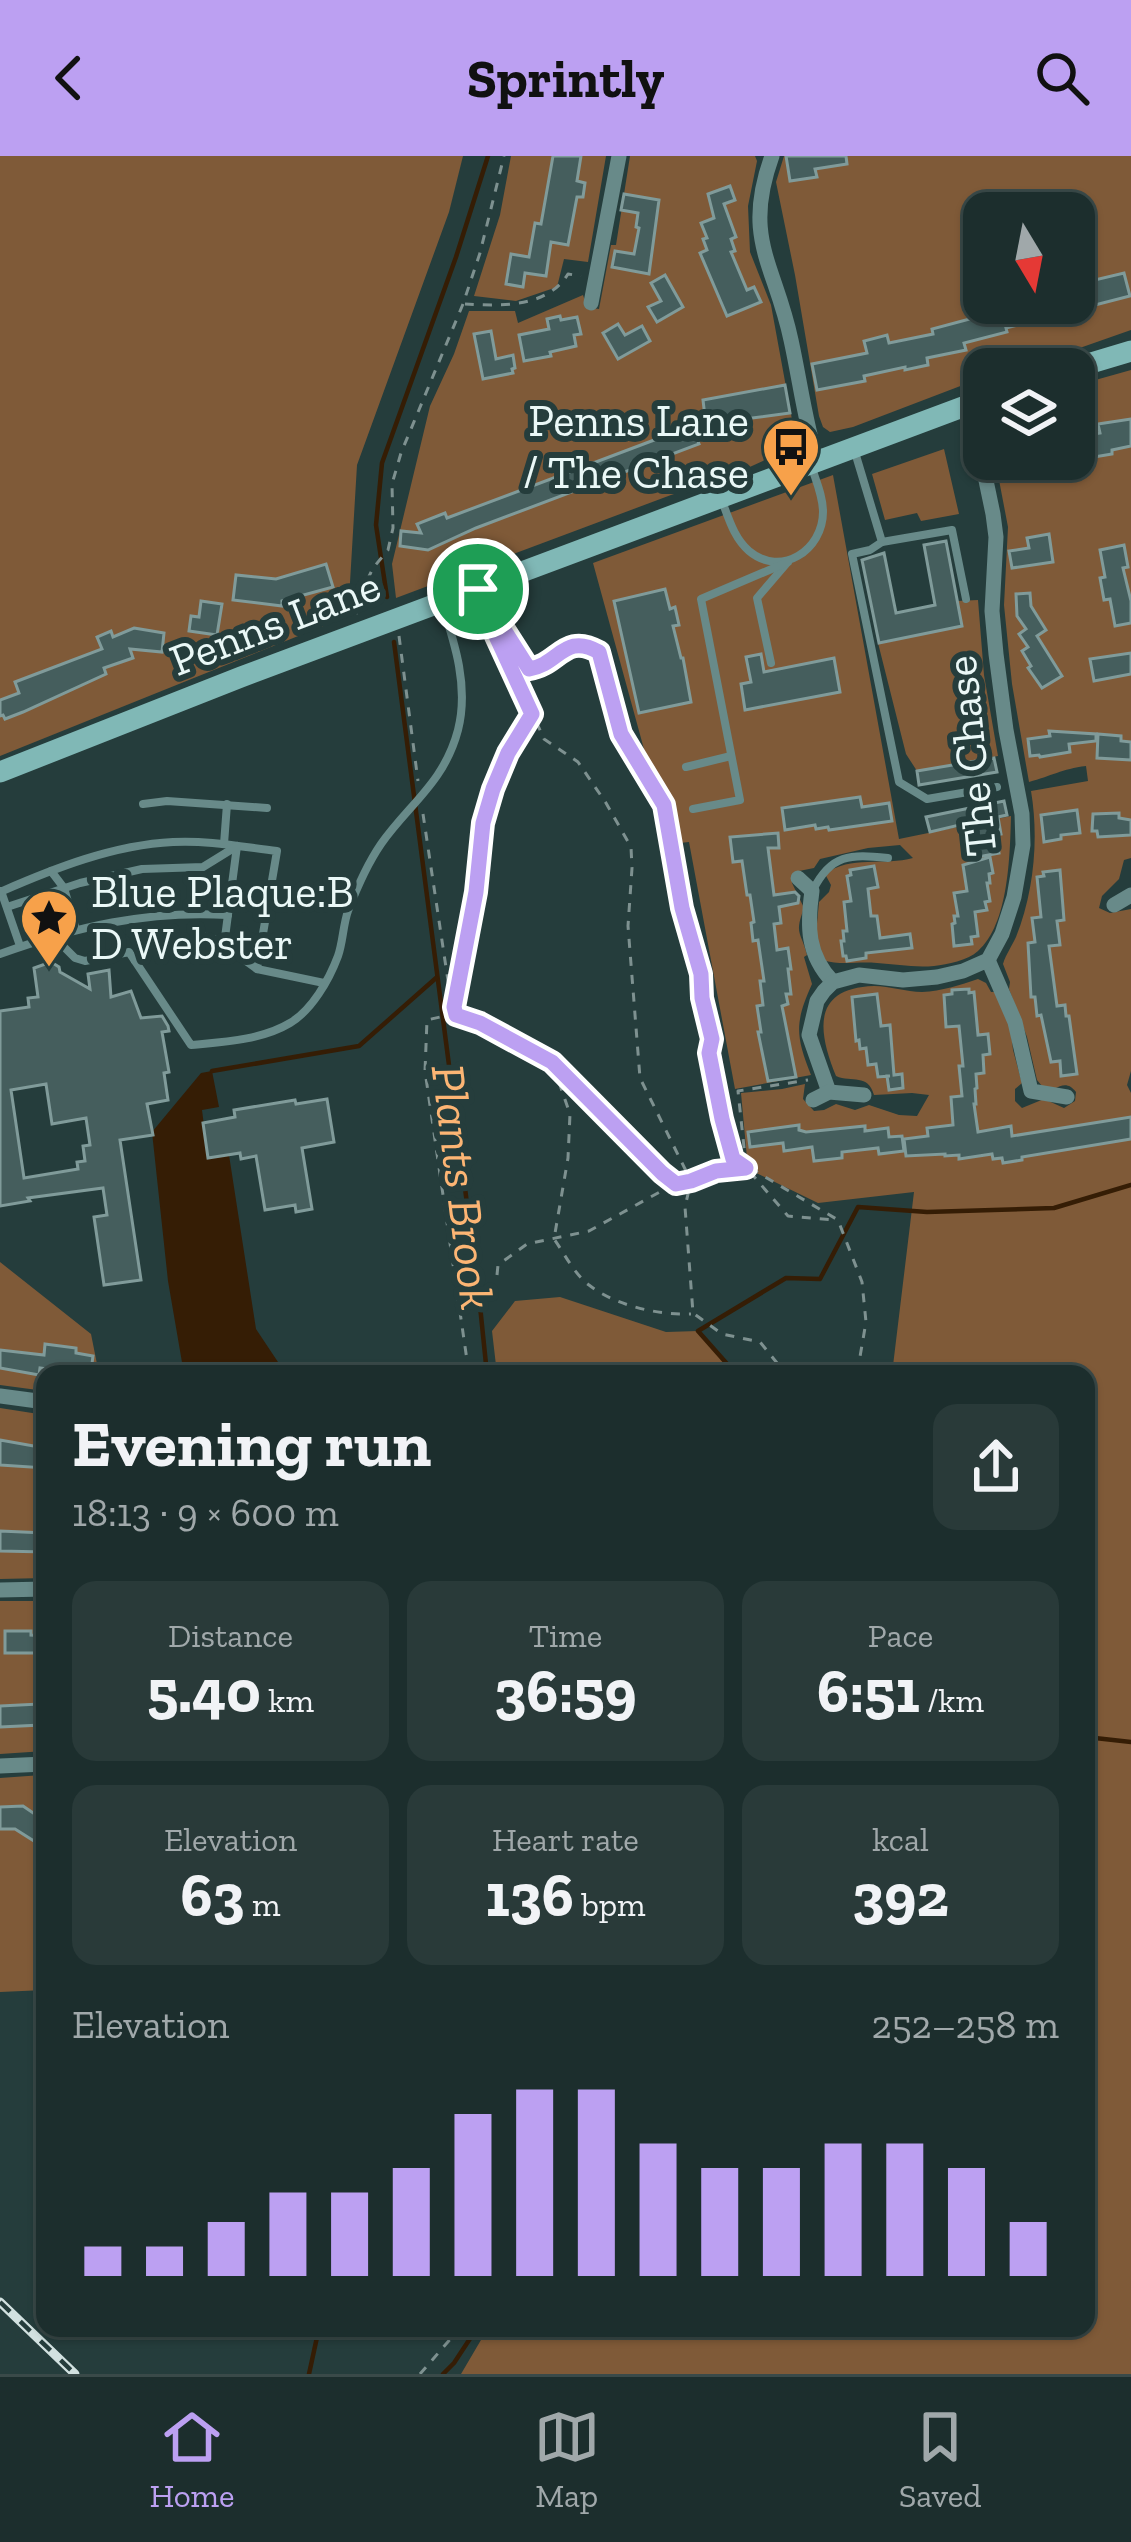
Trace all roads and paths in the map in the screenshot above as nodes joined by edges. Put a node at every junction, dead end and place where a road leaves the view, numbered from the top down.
1 (504, 156) edge
2 (619, 156) edge
3 (772, 156) edge
4 (596, 278) junction
5 (591, 303) dead end
6 (463, 304) junction
7 (1131, 351) edge
8 (1095, 362) edge
9 (963, 407) edge
10 (854, 448) junction
11 (814, 463) junction
12 (989, 480) edge
13 (721, 499) junction
14 (881, 542) junction
15 (788, 562) junction
16 (478, 589) junction
17 (966, 599) dead end
18 (442, 602) junction
19 (361, 616) dead end
20 (770, 663) dead end
21 (532, 714) junction
22 (731, 756) junction
23 (686, 767) dead end
24 (0, 772) edge
25 (997, 787) dead end
26 (227, 803) junction
27 (143, 804) dead end
28 (267, 808) dead end
29 (694, 809) dead end
30 (224, 844) junction
31 (237, 846) junction
32 (888, 858) dead end
33 (50, 870) junction
34 (798, 878) dead end
35 (64, 888) junction
36 (819, 889) junction
37 (0, 892) edge
38 (1131, 895) edge
39 (1114, 905) dead end
40 (7, 908) junction
41 (228, 915) junction
42 (76, 929) junction
43 (52, 934) junction
44 (224, 944) junction
45 (20, 946) junction
46 (0, 954) edge
47 (988, 960) junction
48 (135, 961) junction
49 (257, 969) junction
50 (832, 982) junction
51 (324, 983) junction
52 (453, 1014) dead end
53 (552, 1062) junction
54 (822, 1090) junction
55 (864, 1095) dead end
56 (1067, 1097) dead end
57 (746, 1168) junction
58 (691, 1181) junction
59 (676, 1184) junction
60 (838, 1220) junction
61 (554, 1239) junction
62 (497, 1275) dead end
63 (693, 1313) junction
64 (468, 1365) edge
65 (779, 1365) edge
66 (859, 1365) edge
67 (0, 1396) edge
68 (36, 1401) edge
69 (36, 1589) edge
70 (0, 1590) edge
71 (36, 1764) edge
72 (0, 1766) edge
73 (452, 2337) edge
74 (420, 2374) edge

1 - 6 path
2 - 4 street
3 - 11 street
4 - 5 street
4 - 6 path
6 - 19 path
7 - 8 main road
9 - 10 main road, Penns Lane
10 - 11 main road, Penns Lane
10 - 14 lane
11 - 13 main road, Penns Lane
11 - 15 lane
12 - 47 street, The Chase
13 - 15 lane
13 - 16 main road, Penns Lane
14 - 17 lane
14 - 25 lane
15 - 20 lane
15 - 22 lane
16 - 18 main road, Penns Lane
16 - 21 path
16 - 57 path
18 - 24 main road, Penns Lane
18 - 51 lane
21 - 53 path
21 - 58 path
22 - 23 lane
22 - 29 lane
26 - 27 lane
26 - 28 lane
26 - 30 lane
30 - 31 lane
30 - 33 lane
31 - 35 lane
31 - 41 lane
31 - 49 lane
32 - 36 lane
33 - 35 lane
33 - 37 lane
34 - 36 street
35 - 40 lane
35 - 42 lane
36 - 50 street
37 - 40 lane
38 - 39 street
40 - 45 lane
41 - 42 lane
41 - 44 lane
42 - 43 lane
43 - 45 lane
43 - 48 lane
44 - 48 lane
44 - 49 lane
45 - 46 lane
47 - 50 street
47 - 56 street
48 - 51 lane
49 - 51 lane
50 - 54 street
52 - 64 path
53 - 59 path
53 - 61 path
54 - 55 street
54 - 57 path
57 - 58 path
57 - 60 path
57 - 60 path
58 - 59 path
58 - 63 path
59 - 61 path
60 - 66 path
61 - 62 path
61 - 63 path
63 - 65 path
67 - 68 street
69 - 70 street
71 - 72 street
73 - 74 path

